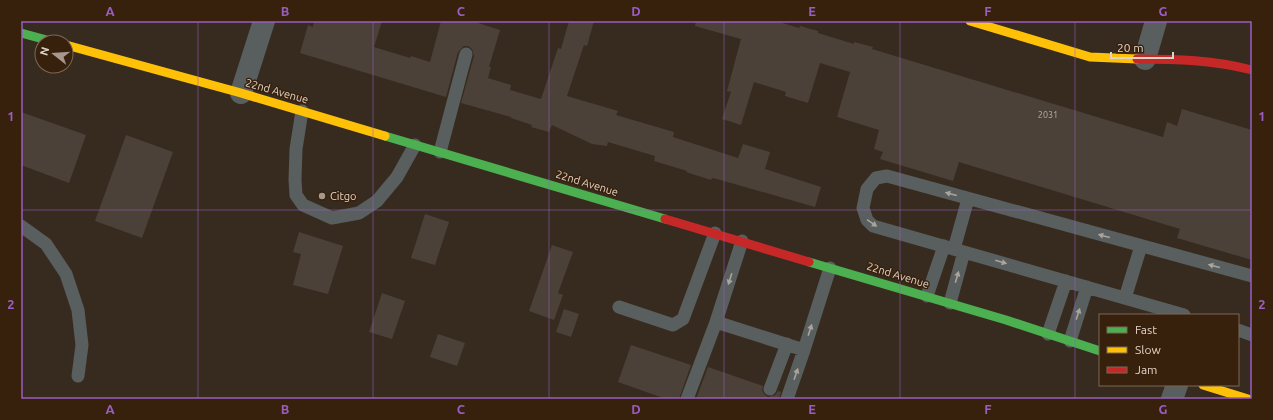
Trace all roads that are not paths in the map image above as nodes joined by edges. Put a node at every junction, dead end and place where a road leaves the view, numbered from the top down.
1 (264, 21) edge
2 (970, 21) edge
3 (1156, 21) edge
4 (21, 33) edge
5 (34, 37) edge
6 (74, 47) edge
7 (466, 54) dead end
8 (1145, 59) junction
9 (1252, 70) edge
10 (240, 93) junction
11 (302, 111) junction
12 (416, 144) junction
13 (440, 152) junction
14 (968, 198) junction
15 (21, 226) edge
16 (715, 234) junction
17 (742, 241) junction
18 (1141, 246) junction
19 (954, 249) junction
20 (830, 268) junction
21 (1252, 276) edge
22 (1066, 281) junction
23 (1087, 287) junction
24 (927, 296) junction
25 (1125, 298) junction
26 (950, 303) junction
27 (619, 307) dead end
28 (1181, 314) edge
29 (716, 322) junction
30 (1239, 330) edge
31 (1048, 334) junction
32 (1252, 334) edge
33 (1070, 341) junction
34 (787, 344) junction
35 (804, 350) junction
36 (1099, 351) edge
37 (78, 376) dead end
38 (1177, 386) edge
39 (1206, 386) edge
40 (770, 389) dead end
41 (687, 399) edge
42 (787, 399) edge
43 (1172, 399) edge
44 (1248, 399) edge

1 - 10 street
2 - 8 street
3 - 8 street
4 - 5 street
6 - 10 street, 22nd Avenue
7 - 13 lane
8 - 9 street
10 - 11 street, 22nd Avenue
11 - 12 street, 22nd Avenue
11 - 12 lane
12 - 13 street, 22nd Avenue
13 - 16 street, 22nd Avenue
18 -> 14 lane
14 - 19 lane
14 -> 19 lane
15 - 37 lane
16 - 17 street, 22nd Avenue
16 - 27 lane
17 - 20 street, 22nd Avenue
17 -> 29 lane
21 -> 18 lane
18 - 25 lane
19 -> 22 lane
19 - 24 lane
26 -> 19 lane
20 - 24 street, 22nd Avenue
35 -> 20 lane
22 - 23 lane
22 - 31 lane
23 - 25 lane
33 -> 23 lane
24 - 26 street, 22nd Avenue
25 - 28 lane
26 - 31 street, 22nd Avenue
29 - 34 lane
29 - 41 lane
30 - 32 lane
31 - 33 street, 22nd Avenue
33 - 36 street, 22nd Avenue
34 - 35 lane
34 - 40 lane
42 -> 35 lane
38 - 43 street
39 - 44 street

